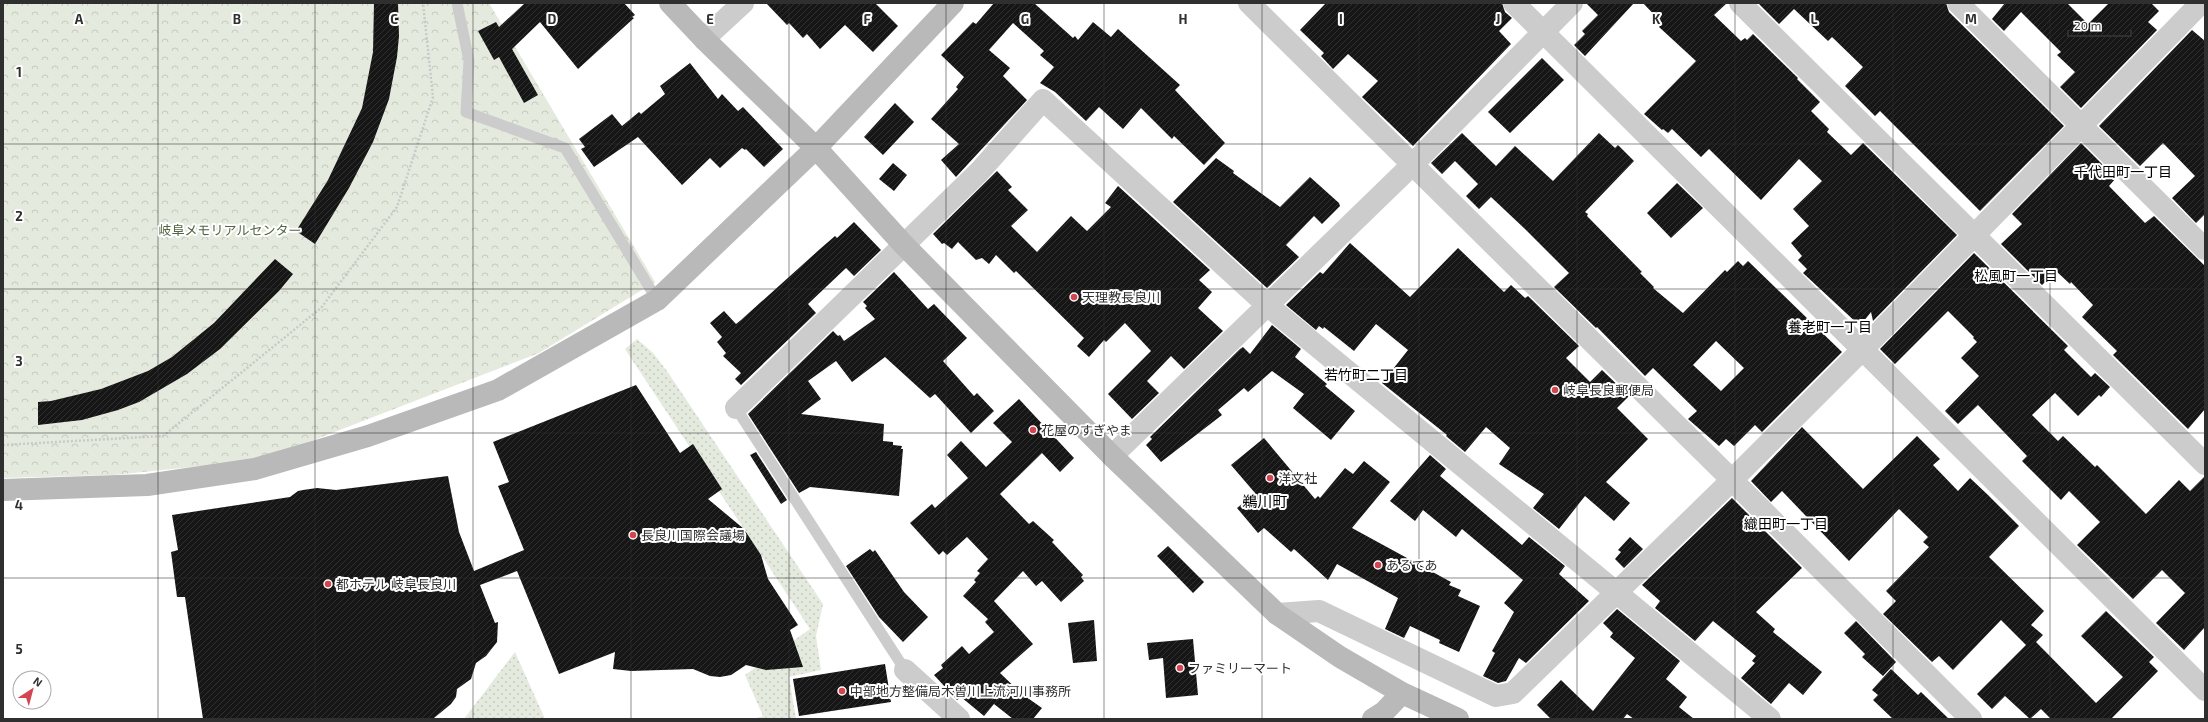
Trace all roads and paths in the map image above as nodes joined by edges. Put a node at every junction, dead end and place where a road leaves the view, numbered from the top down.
1 (422, 3) edge
2 (457, 3) edge
3 (670, 3) edge
4 (743, 3) edge
5 (953, 3) edge
6 (1249, 3) edge
7 (1514, 3) edge
8 (1572, 3) edge
9 (1740, 3) edge
10 (1958, 3) edge
11 (2194, 10) edge
12 (1544, 33) junction
13 (704, 39) junction
14 (2082, 125) junction
15 (816, 148) junction
16 (1412, 165) junction
17 (1974, 234) junction
18 (903, 244) junction
19 (2205, 249) edge
20 (657, 300) junction
21 (1267, 305) junction
22 (1863, 349) junction
23 (736, 408) joint
24 (3, 445) edge
25 (1112, 456) junction
26 (2205, 464) edge
27 (1732, 480) junction
28 (3, 490) edge
29 (1615, 594) junction
30 (1277, 614) junction
31 (905, 670) joint
32 (2205, 690) edge
33 (1402, 693) junction
34 (959, 719) edge
35 (1373, 719) edge
36 (1458, 719) edge
37 (1770, 719) edge
38 (1971, 719) edge

1 - 24 path
2 - 20 lane
3 - 13 street
4 - 13 street
5 - 15 street
6 - 16 street
7 - 12 street
8 - 12 street
9 - 17 street
10 - 14 street
11 - 14 street
12 - 16 street
12 - 22 street
13 - 15 street
14 - 17 street
14 - 19 street
15 - 18 street
15 - 20 street
16 - 21 street
16 - 27 street
17 - 22 street
17 - 26 street
18 - 21 street
18 - 23 street
18 - 25 street
20 - 28 street
21 - 25 street
21 - 29 street
22 - 27 street
22 - 32 street
23 - 31 lane
25 - 30 street
27 - 29 street
27 - 38 street
29 - 30 street
29 - 37 street
30 - 33 street
31 - 34 street
33 - 35 street
33 - 36 street

